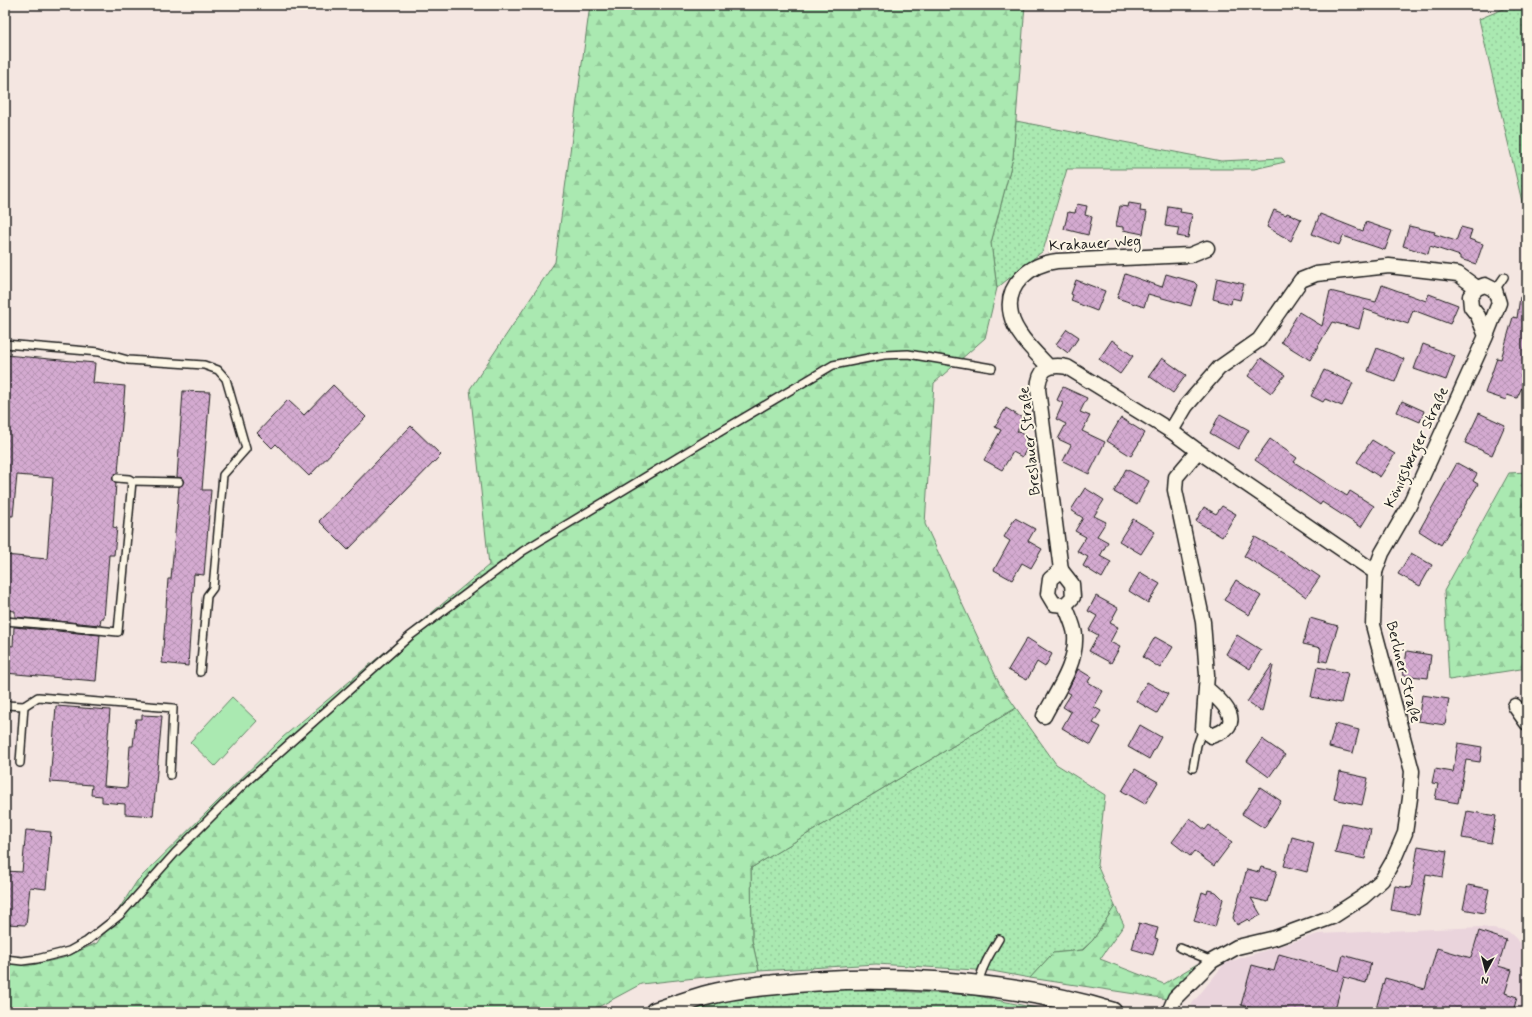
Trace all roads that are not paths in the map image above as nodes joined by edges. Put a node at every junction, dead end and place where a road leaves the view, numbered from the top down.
1 (1207, 248) dead end
2 (1504, 277) dead end
3 (1477, 288) junction
4 (1495, 290) junction
5 (1486, 336) junction
6 (5, 344) edge
7 (1049, 367) junction
8 (992, 368) dead end
9 (1171, 431) junction
10 (1198, 452) junction
11 (117, 478) dead end
12 (132, 482) junction
13 (179, 482) dead end
14 (1061, 570) junction
15 (1375, 572) junction
16 (1065, 605) junction
17 (5, 621) edge
18 (200, 672) dead end
19 (1206, 688) junction
20 (5, 705) edge
21 (24, 706) junction
22 (1515, 706) dead end
23 (1044, 716) dead end
24 (1527, 723) edge
25 (1203, 729) junction
26 (20, 763) dead end
27 (1192, 768) dead end
28 (170, 775) dead end
29 (999, 939) dead end
30 (1180, 948) dead end
31 (5, 959) edge
32 (1212, 961) junction
33 (978, 986) junction
34 (655, 1012) edge
35 (1112, 1012) edge
36 (1169, 1012) edge

1 - 7 street, Krakauer Weg
2 - 4 lane
3 - 4 street
3 - 5 street
3 - 9 street
4 - 5 street, Königsberger Straße
5 - 15 street, Königsberger Straße
6 - 18 lane
7 - 9 street
7 - 14 street, Breslauer Straße
8 - 31 lane
9 - 10 street
10 - 15 street
10 - 19 street
11 - 12 lane
12 - 13 lane
12 - 17 lane
14 - 16 street, Breslauer Straße
14 - 16 street
15 - 32 street, Berliner Straße
16 - 23 street
19 - 25 street
19 - 25 street
20 - 21 lane
21 - 26 lane
21 - 28 lane
22 - 24 street
25 - 27 lane
29 - 33 lane
30 - 32 lane
32 - 36 street, Berliner Straße
33 - 34 street
33 - 35 street

